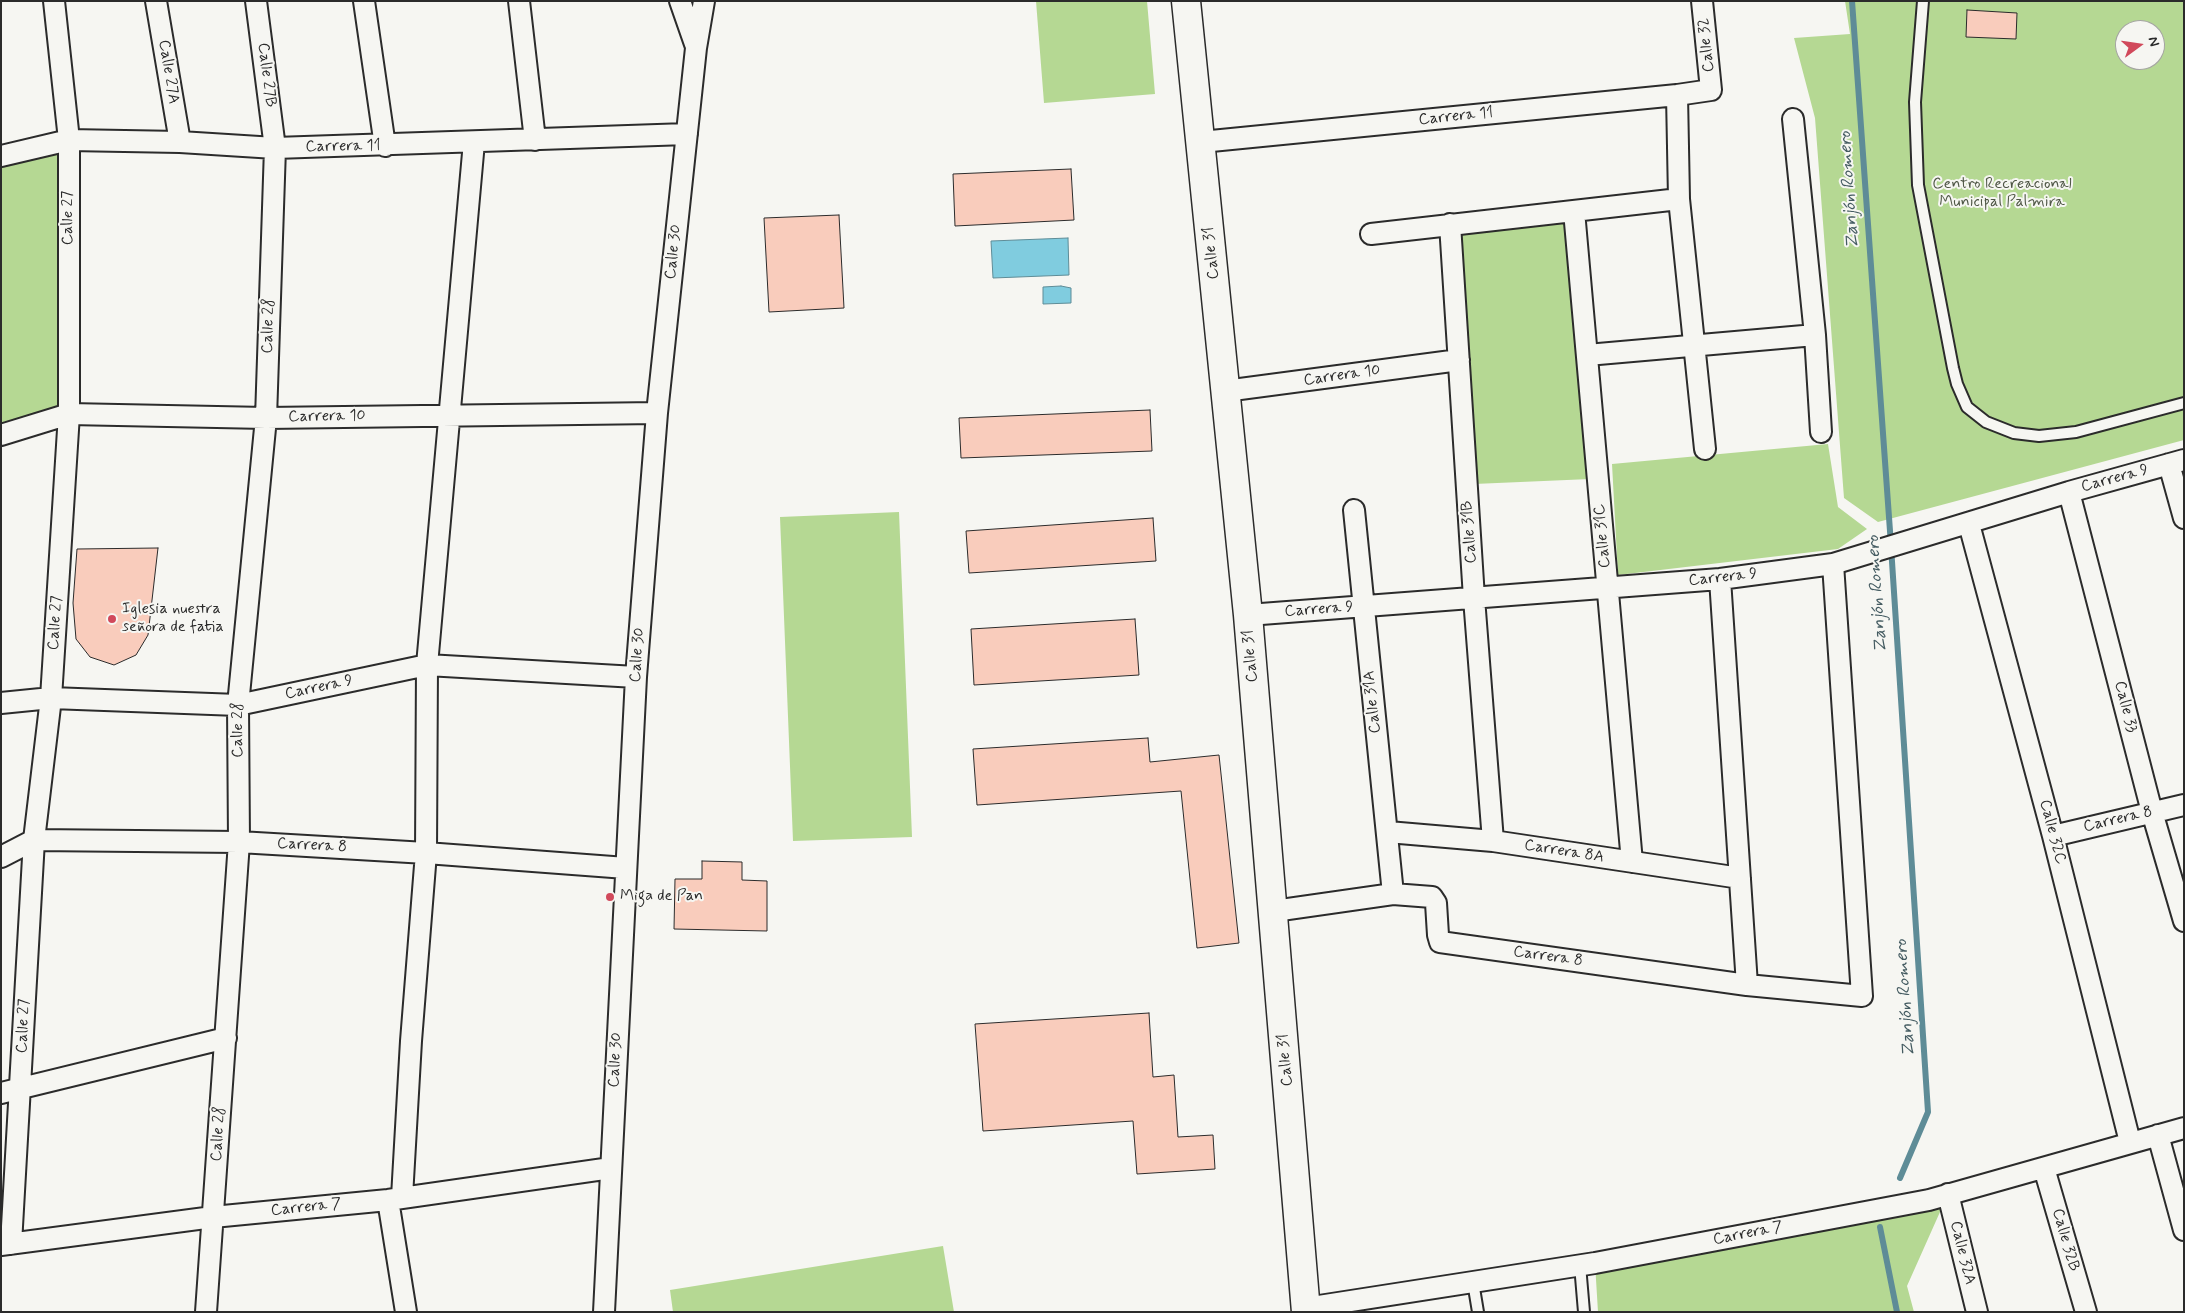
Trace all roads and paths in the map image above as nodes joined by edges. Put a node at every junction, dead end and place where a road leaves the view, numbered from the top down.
1 (54, 1) edge
2 (156, 1) edge
3 (256, 1) edge
4 (364, 1) edge
5 (518, 1) edge
6 (680, 1) edge
7 (704, 1) edge
8 (1186, 1) edge
9 (1702, 1) edge
10 (1923, 1) edge
11 (696, 48) junction
12 (1711, 90) joint
13 (1677, 95) junction
14 (1793, 119) dead end
15 (687, 134) junction
16 (69, 140) junction
17 (535, 140) junction
18 (180, 142) junction
19 (474, 142) junction
20 (1200, 142) junction
21 (385, 146) junction
22 (275, 148) junction
23 (1, 156) edge
24 (1679, 199) junction
25 (1574, 211) junction
26 (1450, 224) junction
27 (1371, 234) dead end
28 (1815, 336) junction
29 (1694, 346) junction
30 (1587, 355) junction
31 (1459, 360) junction
32 (1225, 391) junction
33 (2184, 403) edge
34 (656, 413) junction
35 (69, 414) junction
36 (451, 414) junction
37 (266, 418) junction
38 (1821, 432) dead end
39 (1, 435) edge
40 (1706, 449) dead end
41 (2176, 462) edge
42 (2069, 492) junction
43 (1354, 510) dead end
44 (2184, 518) edge
45 (1969, 524) junction
46 (1833, 564) junction
47 (1720, 579) junction
48 (1608, 587) junction
49 (1474, 598) junction
50 (1363, 606) junction
51 (1248, 615) junction
52 (427, 665) junction
53 (636, 677) junction
54 (51, 698) junction
55 (1, 703) edge
56 (238, 705) junction
57 (2184, 805) edge
58 (2152, 812) junction
59 (1388, 832) junction
60 (2053, 836) junction
61 (34, 840) junction
62 (1493, 841) junction
63 (240, 842) junction
64 (426, 853) junction
65 (1, 857) edge
66 (1632, 862) junction
67 (626, 868) junction
68 (1740, 878) junction
69 (1393, 894) junction
70 (1274, 911) junction
71 (2184, 921) edge
72 (1747, 985) junction
73 (226, 1038) junction
74 (11, 1092) edge
75 (2184, 1128) edge
76 (2158, 1135) junction
77 (2130, 1142) junction
78 (611, 1168) junction
79 (2044, 1168) junction
80 (1948, 1194) junction
81 (395, 1198) junction
82 (213, 1217) junction
83 (2184, 1230) edge
84 (6, 1244) edge
85 (1580, 1265) junction
86 (1473, 1282) junction
87 (1306, 1310) edge
88 (206, 1312) edge
89 (406, 1312) edge
90 (604, 1312) edge
91 (1478, 1312) edge
92 (1584, 1312) edge
93 (1977, 1312) edge
94 (2086, 1312) edge

1 - 16 street, Calle 27
2 - 18 street, Calle 27A
3 - 22 street, Calle 27B
4 - 21 street
5 - 17 street
6 - 11 street
7 - 11 street, Calle 30
8 - 20 main road, Calle 31
9 - 12 street, Calle 32
10 - 33 lane
11 - 15 street, Calle 30
12 - 13 street, Carrera 11
13 - 20 street, Carrera 11
13 - 24 street
14 - 28 street
15 - 17 street, Carrera 11
15 - 34 street, Calle 30
16 - 18 street, Carrera 11
16 - 23 street, Carrera 11
16 - 35 street, Calle 27
17 - 19 street, Carrera 11
18 - 22 street, Carrera 11
19 - 21 street, Carrera 11
19 - 36 street
20 - 32 main road, Calle 31
21 - 22 street, Carrera 11
22 - 37 street, Calle 28
24 - 25 street
24 - 29 street
25 - 26 street
25 - 30 street, Calle 31C
26 - 27 street
26 - 31 street, Calle 31B
28 - 29 street
28 - 38 street
29 - 30 street
29 - 40 street
30 - 48 street, Calle 31C
31 - 32 street, Carrera 10
31 - 49 street, Calle 31B
32 - 51 main road, Calle 31
34 - 36 street, Carrera 10
34 - 53 street, Calle 30
35 - 37 street, Carrera 10
35 - 39 street, Carrera 10
35 - 54 street, Calle 27
36 - 37 street, Carrera 10
36 - 52 street
37 - 56 street, Calle 28
41 - 42 street, Carrera 9
41 - 44 street
42 - 45 street, Carrera 9
42 - 58 street, Calle 33
43 - 50 street, Calle 31A
45 - 46 street, Carrera 9
45 - 60 street, Calle 32C
46 - 47 street, Carrera 9
46 - 72 street, Carrera 8
47 - 48 street, Carrera 9
47 - 68 street
48 - 49 street, Carrera 9
48 - 66 street, Calle 31C
49 - 50 street, Carrera 9
49 - 62 street, Calle 31B
50 - 51 street, Carrera 9
50 - 59 street, Calle 31A
51 - 70 main road, Calle 31
52 - 53 street, Carrera 9
52 - 56 street, Carrera 9
52 - 64 street
53 - 67 street, Calle 30
54 - 55 street, Carrera 9
54 - 56 street, Carrera 9
54 - 61 street, Calle 27
56 - 63 street, Calle 28
57 - 58 street, Carrera 8
58 - 60 street, Carrera 8
58 - 71 street, Calle 33
59 - 62 street, Carrera 8A
59 - 69 street, Calle 31A
60 - 77 street, Calle 32C
61 - 63 street, Carrera 8
61 - 65 street, Carrera 8
61 - 74 street, Calle 27
62 - 66 street, Carrera 8A
63 - 64 street, Carrera 8
63 - 73 street, Calle 28
64 - 67 street, Carrera 8
64 - 81 street
66 - 68 street, Carrera 8A
67 - 78 street, Calle 30
68 - 72 street
69 - 70 street, Carrera 8
69 - 72 street, Carrera 8
70 - 87 main road, Calle 31
73 - 74 street
73 - 82 street, Calle 28
74 - 84 street, Calle 27
75 - 76 street, Carrera 7
76 - 77 street, Carrera 7
76 - 83 street
77 - 79 street, Carrera 7
78 - 81 street, Carrera 7
78 - 90 street, Calle 30
79 - 80 street, Carrera 7
79 - 94 street, Calle 32B
80 - 85 street, Carrera 7
80 - 93 street, Calle 32A
81 - 82 street, Carrera 7
81 - 89 street
82 - 84 street, Carrera 7
82 - 88 street, Calle 28
85 - 86 street, Carrera 7
85 - 92 lane
86 - 87 street, Carrera 7
86 - 91 lane

